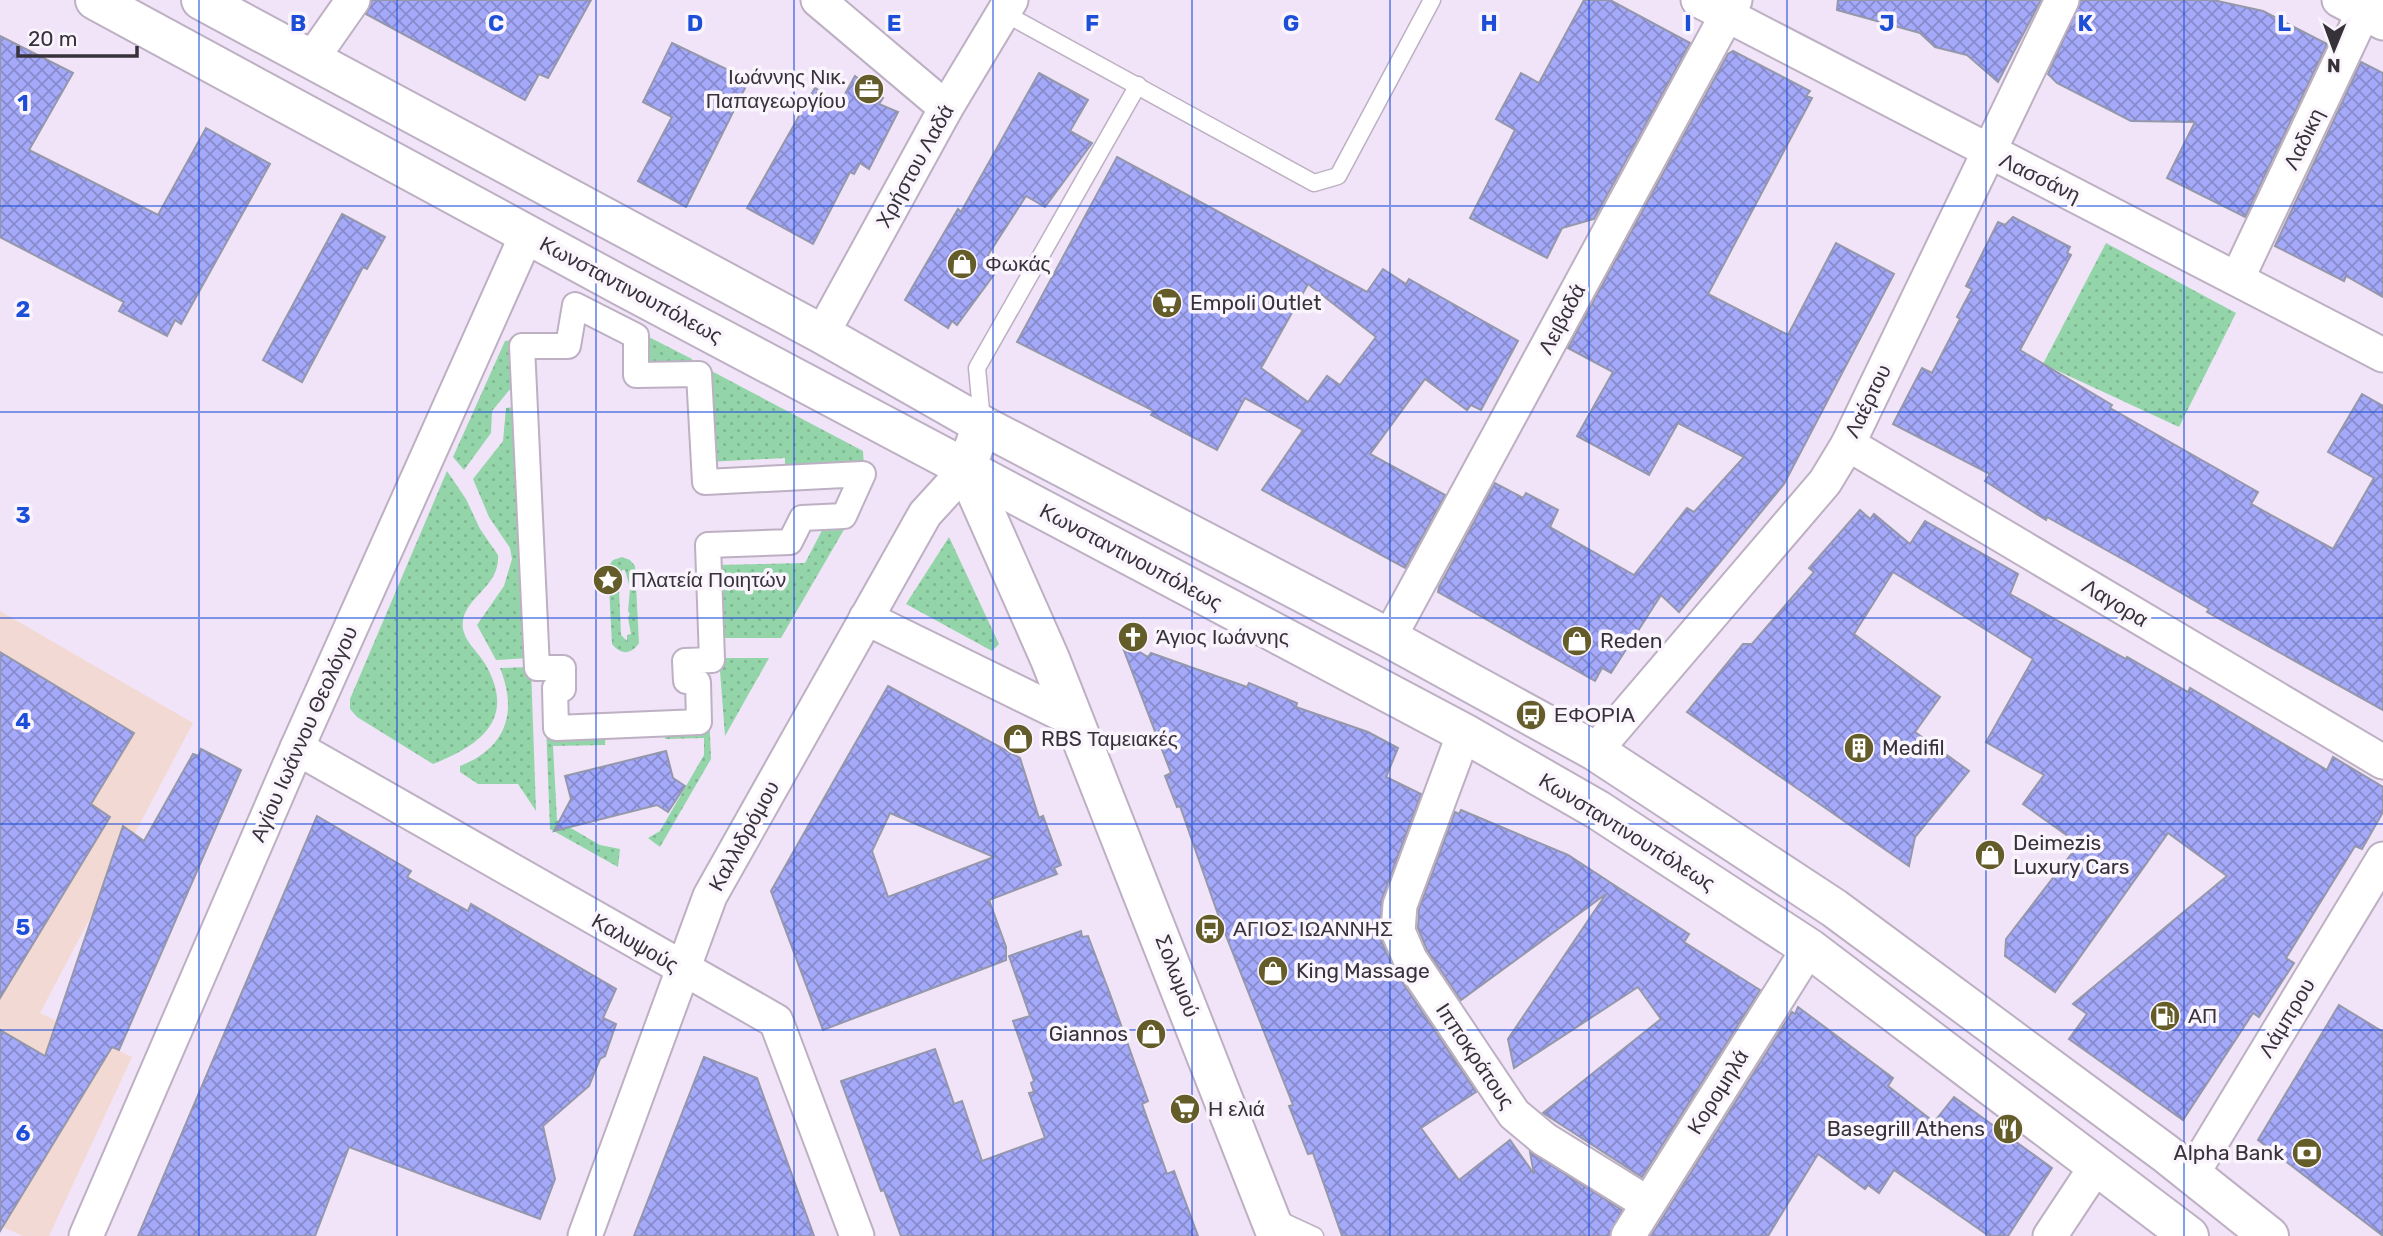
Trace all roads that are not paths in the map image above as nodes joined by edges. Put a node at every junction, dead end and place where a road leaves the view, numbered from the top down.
1 (95, 0) edge
2 (201, 0) edge
3 (354, 0) edge
4 (818, 0) edge
5 (1432, 0) edge
6 (1698, 0) edge
7 (2062, 0) edge
8 (1007, 6) edge
9 (1731, 8) edge
10 (2364, 9) edge
11 (312, 60) junction
12 (1138, 85) junction
13 (946, 108) junction
14 (1987, 152) junction
15 (527, 234) junction
16 (2238, 277) junction
17 (822, 334) junction
18 (2383, 355) edge
19 (982, 425) junction
20 (1847, 444) junction
21 (966, 469) junction
22 (866, 618) junction
23 (1389, 638) junction
24 (537, 668) joint
25 (1072, 719) junction
26 (1464, 733) junction
27 (297, 748) junction
28 (1595, 751) junction
29 (2383, 762) edge
30 (2383, 859) edge
31 (1809, 948) junction
32 (682, 970) junction
33 (2097, 1165) junction
34 (2191, 1176) junction
35 (1647, 1203) junction
36 (1273, 1226) edge
37 (86, 1236) edge
38 (585, 1236) edge
39 (856, 1236) edge
40 (1315, 1236) edge
41 (1628, 1236) edge
42 (2050, 1236) edge
43 (2189, 1236) edge
44 (2269, 1236) edge

1 - 15 main road, Κωνσταντινουπόλεως
2 - 11 main road
3 - 11 street
4 - 13 street
5 - 12 lane
6 - 9 street, Λασσάνη
7 - 14 street, Λαέρτου
8 - 12 lane
8 - 13 street, Χρήστου Λαδά
9 - 14 street, Λασσάνη
9 - 23 street, Λειβαδά
10 - 16 street, Λαδικη
11 - 17 main road
12 - 19 lane
13 - 17 street, Χρήστου Λαδά
14 - 16 street, Λασσάνη
14 - 20 street, Λαέρτου
15 - 21 main road, Κωνσταντινουπόλεως
15 - 27 street, Αγίου Ιωάννου Θεολόγου
16 - 18 street, Λασσάνη
17 - 19 main road
19 - 21 main road
19 - 23 main road
20 - 28 street, Λαέρτου
20 - 29 street, Λαγορα
21 - 22 street, Καλλιδρόμου
21 - 25 main road, Σολωμού
21 - 26 main road, Κωνσταντινουπόλεως
22 - 25 street
22 - 32 street, Καλλιδρόμου
23 - 28 main road
24 - 24 street
25 - 36 main road, Σολωμού
26 - 31 main road, Κωνσταντινουπόλεως
26 - 35 street, Ιπποκράτους
27 - 32 street, Καλυψούς
27 - 37 street, Αγίου Ιωάννου Θεολόγου
28 - 34 main road
30 - 34 street, Λάμπρου
31 - 33 main road, Κωνσταντινουπόλεως
31 - 35 street, Κορομηλά
32 - 38 street, Καλλιδρόμου
32 - 39 street, Καλυψούς
33 - 42 street
33 - 43 main road, Κωνσταντινουπόλεως
34 - 44 main road
35 - 41 street, Κορομηλά
36 - 40 lane

